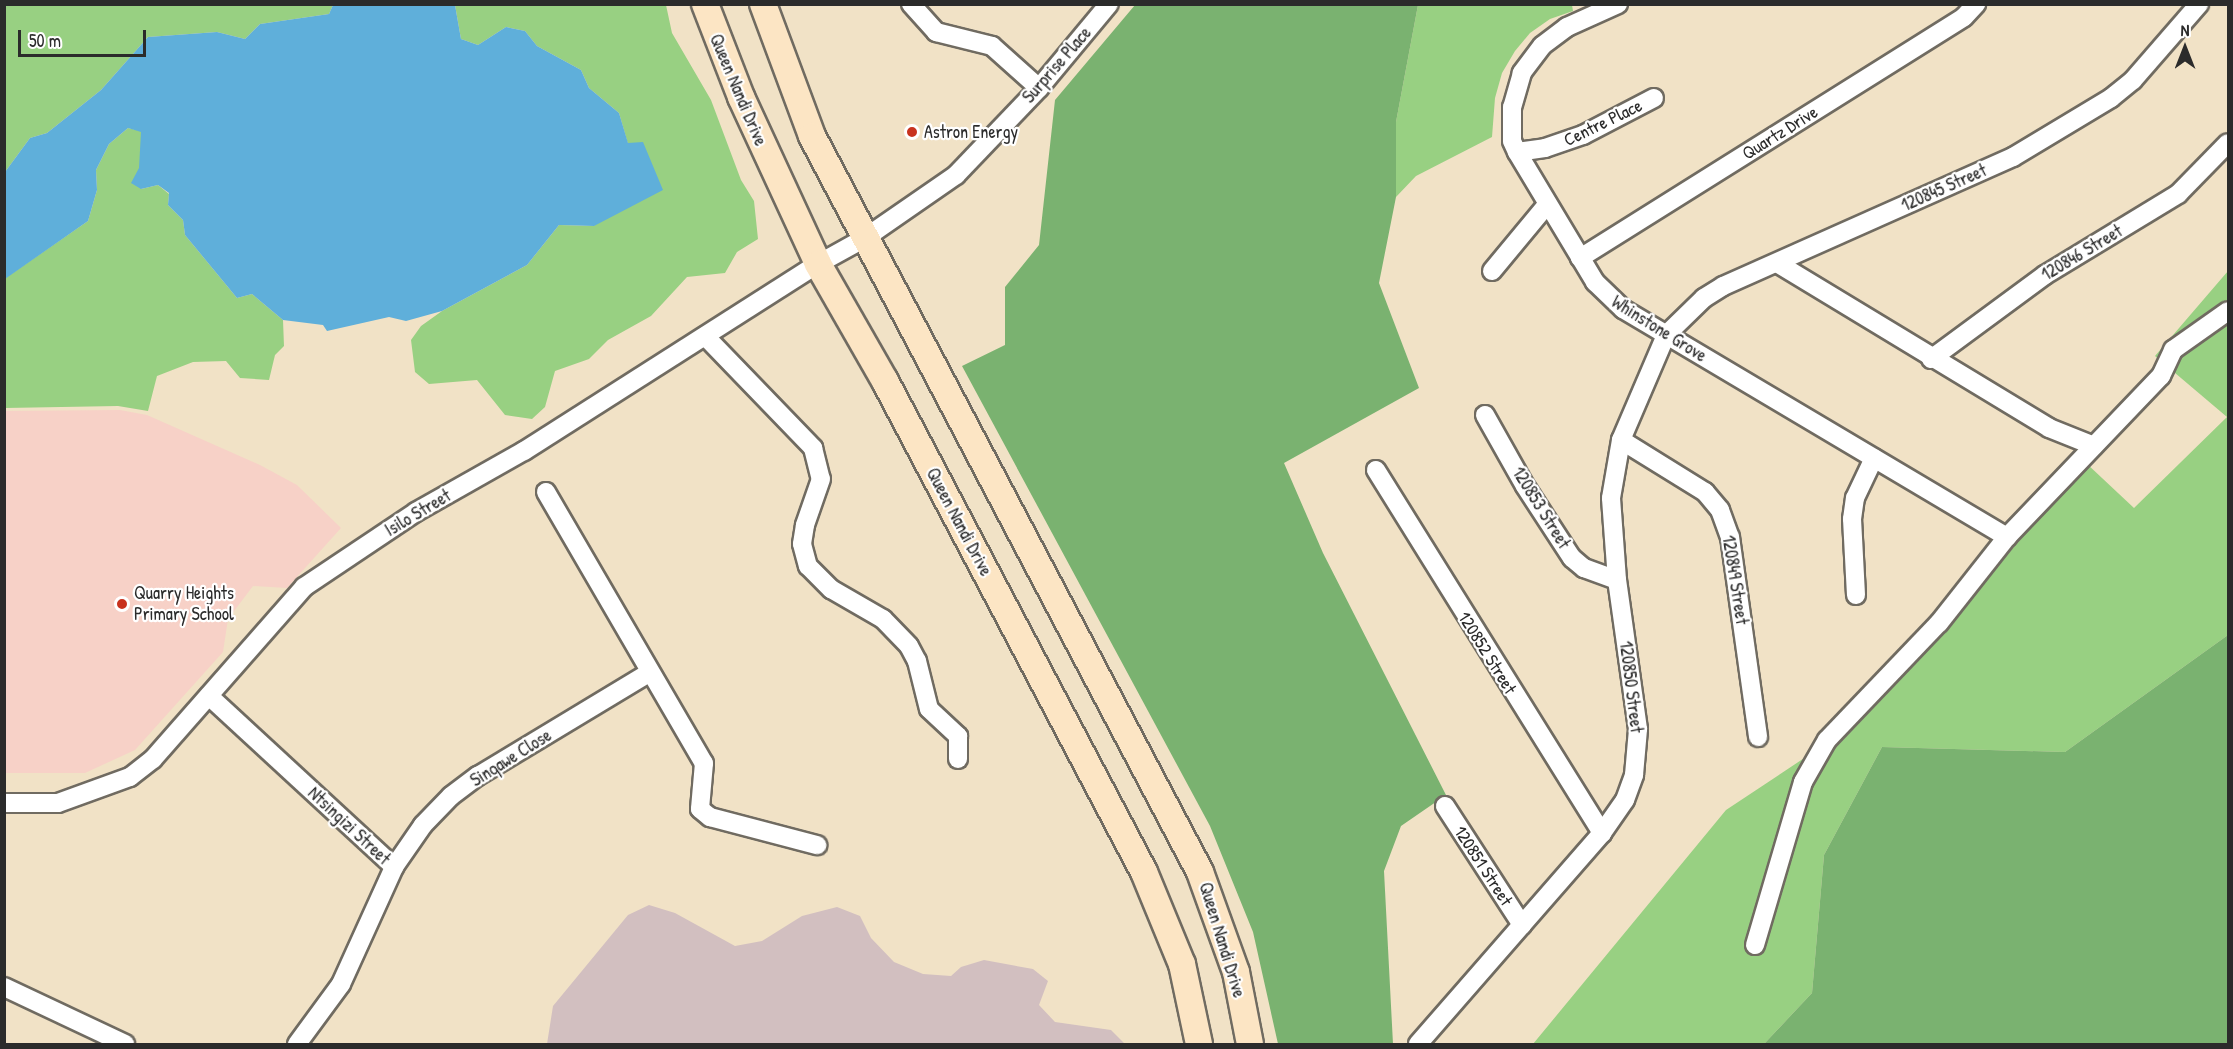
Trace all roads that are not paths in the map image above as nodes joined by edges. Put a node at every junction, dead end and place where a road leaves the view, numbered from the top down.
1 (705, 4) edge
2 (763, 4) edge
3 (1110, 4) edge
4 (1618, 4) edge
5 (1976, 4) edge
6 (2199, 4) edge
7 (922, 8) edge
8 (1039, 88) junction
9 (1654, 98) dead end
10 (2229, 143) edge
11 (1517, 152) junction
12 (1546, 206) junction
13 (865, 238) junction
14 (1580, 258) junction
15 (1777, 263) junction
16 (818, 264) junction
17 (1492, 271) dead end
18 (2229, 311) edge
19 (1666, 335) junction
20 (705, 336) junction
21 (1931, 359) junction
22 (1485, 414) dead end
23 (1621, 440) junction
24 (2094, 446) junction
25 (1874, 458) junction
26 (1376, 470) dead end
27 (546, 492) dead end
28 (2007, 537) junction
29 (1617, 580) junction
30 (1856, 595) dead end
31 (649, 673) junction
32 (208, 696) junction
33 (1758, 737) dead end
34 (958, 759) dead end
35 (4, 803) edge
36 (1445, 806) dead end
37 (1602, 832) junction
38 (817, 845) dead end
39 (394, 867) junction
40 (1522, 925) junction
41 (1755, 945) dead end
42 (4, 987) edge
43 (125, 1044) edge
44 (297, 1044) edge
45 (1199, 1044) edge
46 (1250, 1044) edge
47 (1419, 1044) edge

1 - 16 main road, Queen Nandi Drive
2 - 13 main road, Queen Nandi Drive
3 - 8 street, Surprise Place
4 - 11 street, Whinstone Grove
5 - 14 street, Quartz Drive
6 - 15 street, 120845 Street
7 - 8 street
8 - 13 street, Surprise Place
9 - 11 street, Centre Place
10 - 21 street, 120846 Street
11 - 12 street, Whinstone Grove
12 - 14 street, Whinstone Grove
12 - 17 street
13 - 16 street, Isilo Street
13 - 46 main road, Queen Nandi Drive
14 - 19 street, Whinstone Grove
15 - 19 street, 120845 Street
15 - 21 street
16 - 20 street, Isilo Street
16 - 45 main road, Queen Nandi Drive
18 - 24 street
19 - 23 street, 120850 Street
19 - 25 street, Whinstone Grove
20 - 32 street, Isilo Street
20 - 34 street
21 - 24 street
22 - 29 street, 120853 Street
23 - 29 street, 120850 Street
23 - 33 street, 120849 Street
24 - 28 street
25 - 28 street, Whinstone Grove
25 - 30 street
26 - 37 street, 120852 Street
27 - 31 street
28 - 41 street
29 - 37 street, 120850 Street
31 - 38 street
31 - 39 street, Sinqawe Close
32 - 35 street, Isilo Street
32 - 39 street, Ntsingizi Street
36 - 40 street, 120851 Street
37 - 40 street, 120850 Street
39 - 44 street, Ntsingizi Street
40 - 47 street, 120850 Street
42 - 43 street

